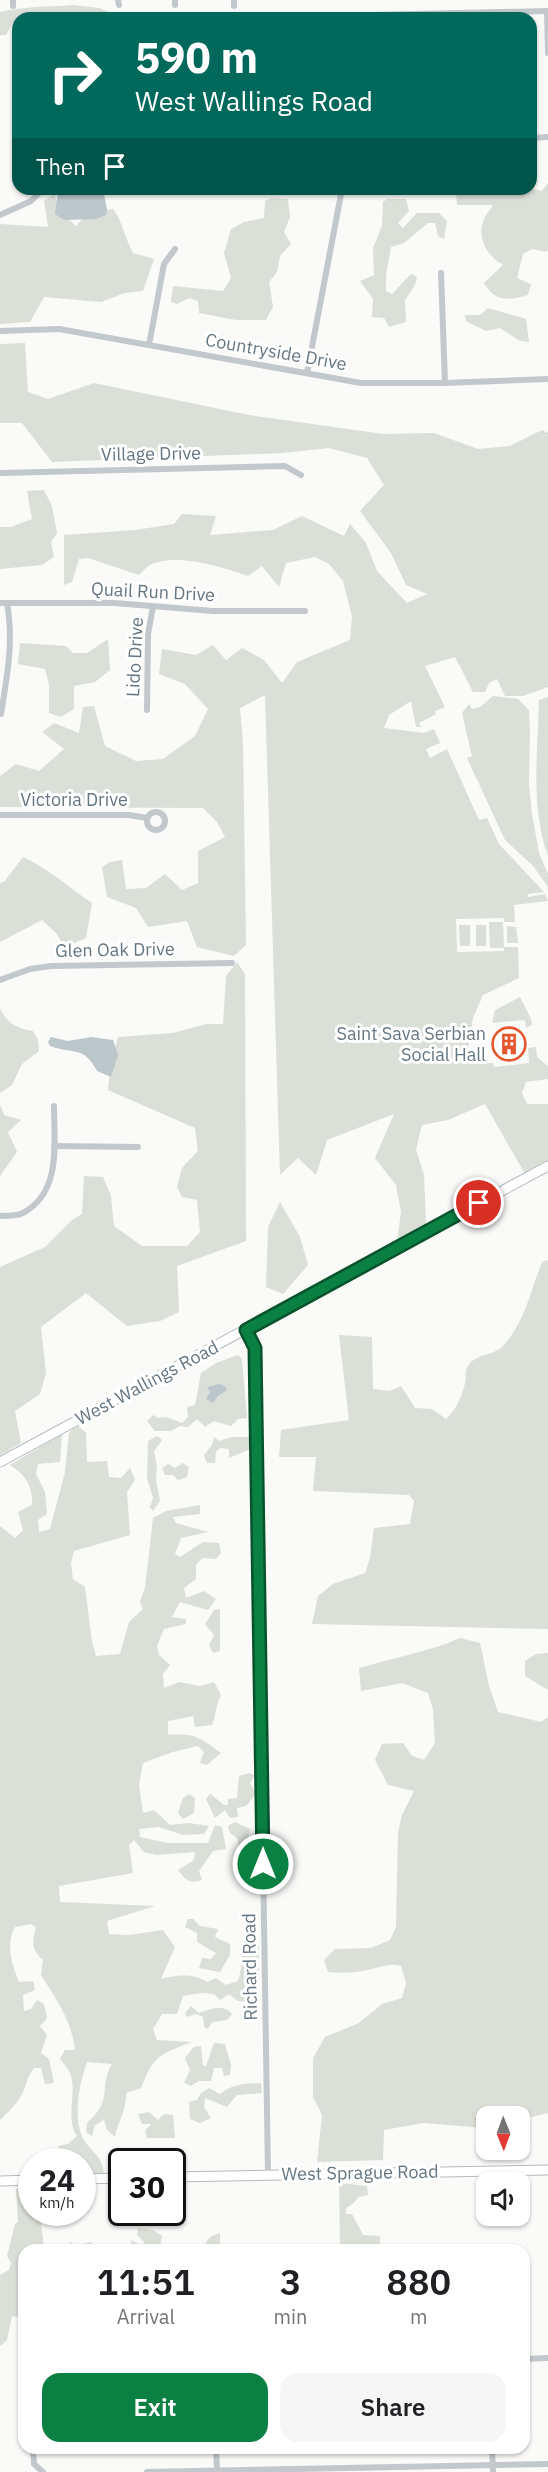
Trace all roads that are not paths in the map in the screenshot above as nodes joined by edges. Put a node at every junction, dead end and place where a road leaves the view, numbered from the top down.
1 (547, 11) edge
2 (548, 53) edge
3 (37, 195) edge
4 (341, 195) edge
5 (0, 214) edge
6 (175, 249) dead end
7 (441, 273) dead end
8 (0, 331) edge
9 (149, 345) junction
10 (308, 373) junction
11 (548, 379) edge
12 (445, 383) junction
13 (0, 474) edge
14 (301, 475) dead end
15 (3, 603) edge
16 (153, 607) junction
17 (305, 611) dead end
18 (147, 710) dead end
19 (1, 714) edge
20 (0, 815) edge
21 (147, 818) dead end
22 (232, 963) dead end
23 (0, 980) edge
24 (54, 1106) dead end
25 (54, 1146) junction
26 (138, 1147) dead end
27 (548, 1166) edge
28 (0, 1216) edge
29 (246, 1330) junction
30 (0, 1462) edge
31 (548, 2170) edge
32 (268, 2175) junction
33 (186, 2177) edge
34 (18, 2180) edge
35 (0, 2181) edge
36 (548, 2358) edge
37 (530, 2359) edge
38 (33, 2454) edge
39 (216, 2454) edge
40 (548, 2464) edge
41 (493, 2468) edge
42 (217, 2470) junction
43 (44, 2472) edge
44 (147, 2472) edge

1 - 2 street
3 - 5 street
4 - 10 street
6 - 9 street
7 - 12 street
8 - 9 street, Countryside Drive
9 - 10 street, Countryside Drive
10 - 12 street, Countryside Drive
11 - 12 street, Countryside Drive
13 - 14 street, Village Drive
15 - 16 street, Quail Run Drive
15 - 19 street
16 - 17 street, Quail Run Drive
16 - 18 street, Lido Drive
20 - 21 street, Victoria Drive
22 - 23 street, Glen Oak Drive
24 - 25 street
25 - 26 street
25 - 28 street
27 - 29 street, West Wallings Road
29 - 30 street, West Wallings Road
29 - 32 street, Richard Road
31 - 32 street, West Sprague Road
32 - 33 street, West Sprague Road
34 - 35 street
36 - 37 street
38 - 43 street
39 - 42 street
40 - 41 street
41 - 42 street
42 - 44 street

